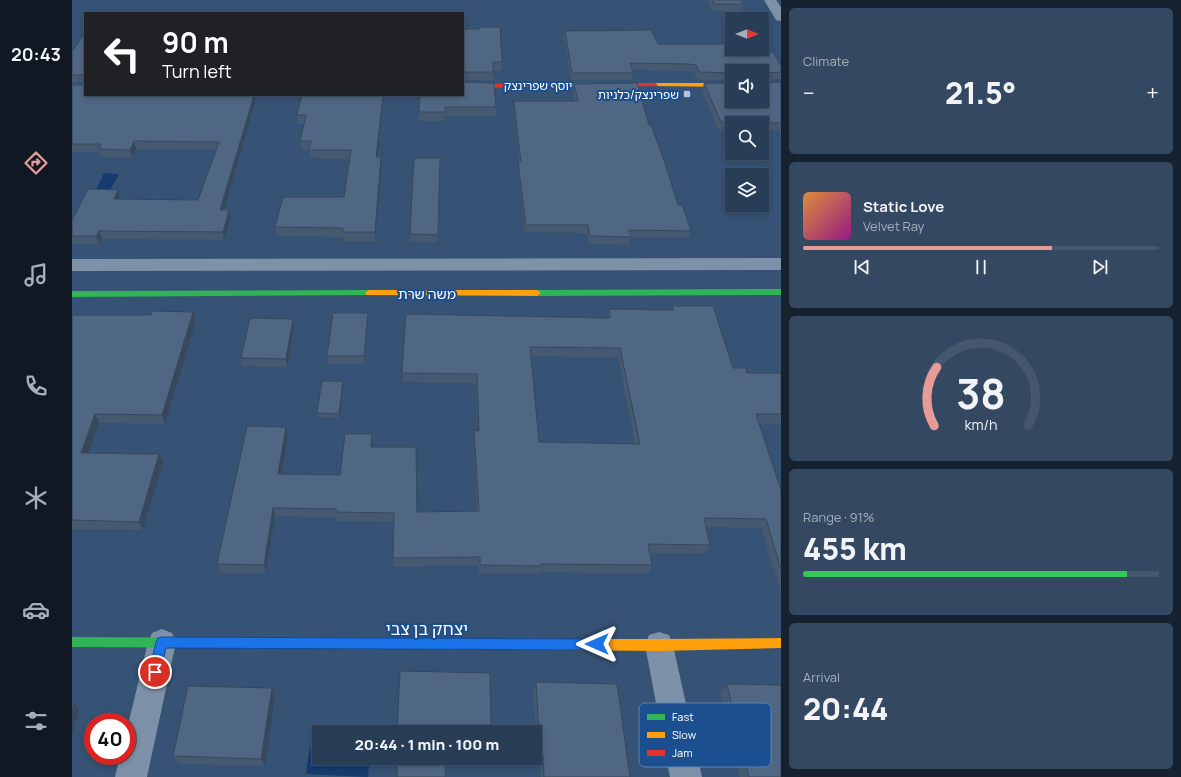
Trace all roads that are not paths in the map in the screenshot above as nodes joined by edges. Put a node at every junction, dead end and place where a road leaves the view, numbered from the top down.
1 (770, 0) edge
2 (781, 17) edge
3 (725, 85) edge
4 (464, 86) edge
5 (781, 264) edge
6 (72, 265) edge
7 (781, 292) edge
8 (72, 294) edge
9 (72, 642) edge
10 (162, 642) junction
11 (781, 643) edge
12 (659, 645) junction
13 (671, 703) edge
14 (684, 767) edge
15 (131, 777) edge
16 (686, 777) edge

1 - 2 street
3 - 4 street, יוסף שפרינצק
5 - 6 street, משה שרת
7 - 8 street, משה שרת
9 - 10 street, יצחק בן צבי
10 - 12 street, יצחק בן צבי
10 - 15 street
11 - 12 street, יצחק בן צבי
12 - 13 street
14 - 16 street

